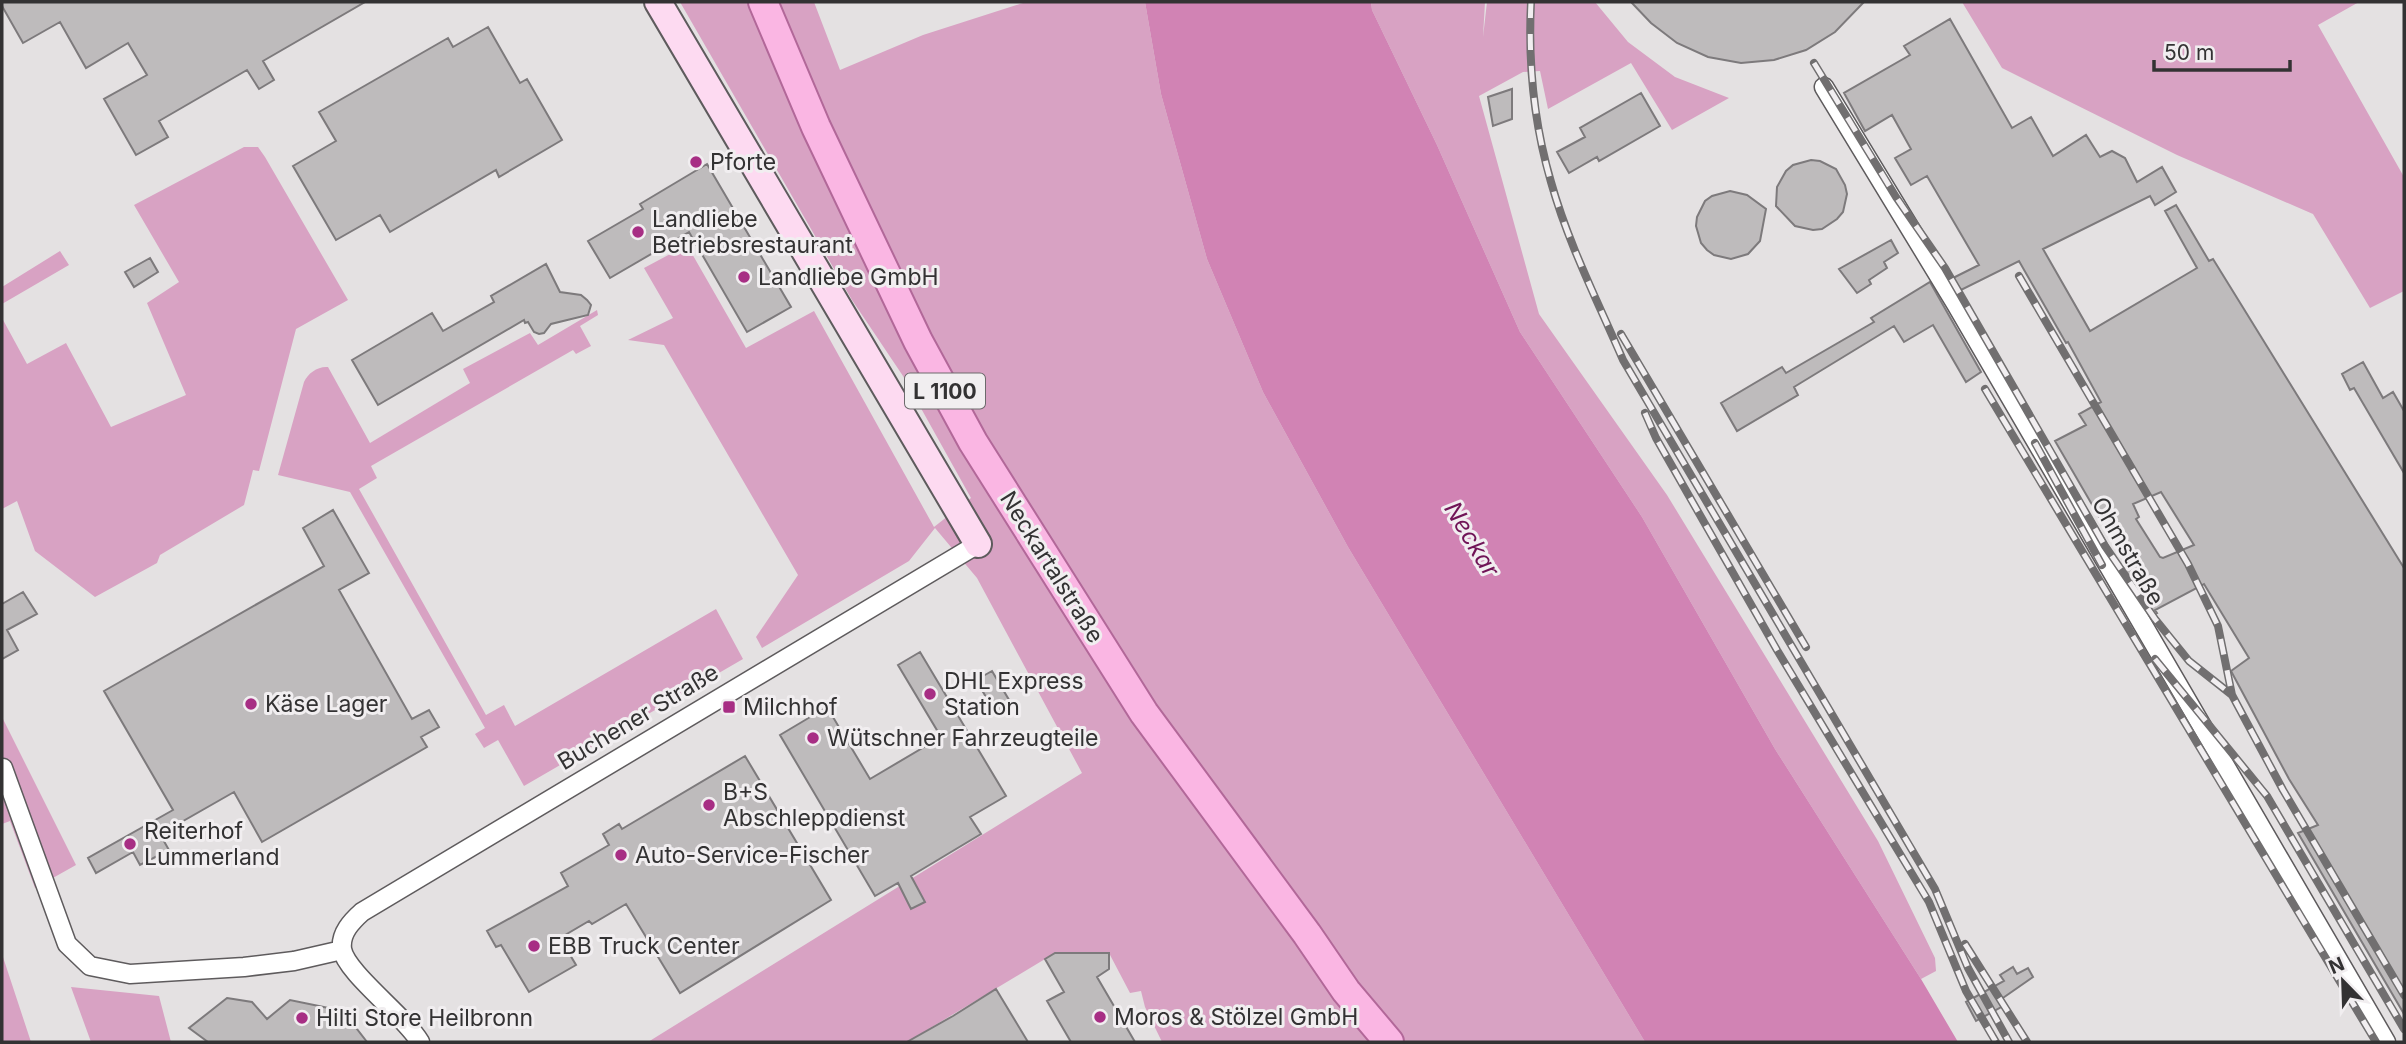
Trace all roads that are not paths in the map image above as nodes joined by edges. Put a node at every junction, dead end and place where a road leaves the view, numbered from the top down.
1 (657, 2) edge
2 (763, 2) edge
3 (769, 2) edge
4 (784, 49) junction
5 (1824, 87) dead end
6 (978, 544) joint
7 (3, 768) edge
8 (342, 950) junction
9 (421, 1042) edge
10 (1389, 1042) edge
11 (2386, 1042) edge

1 - 6 street
2 - 4 main road, Neckartalstraße / L 1100
3 - 4 main road, Neckartalstraße / L 1100
4 - 10 main road, Neckartalstraße / L 1100
5 - 11 street, Ohmstraße
6 - 8 street, Buchener Straße
7 - 8 street
8 - 9 street

